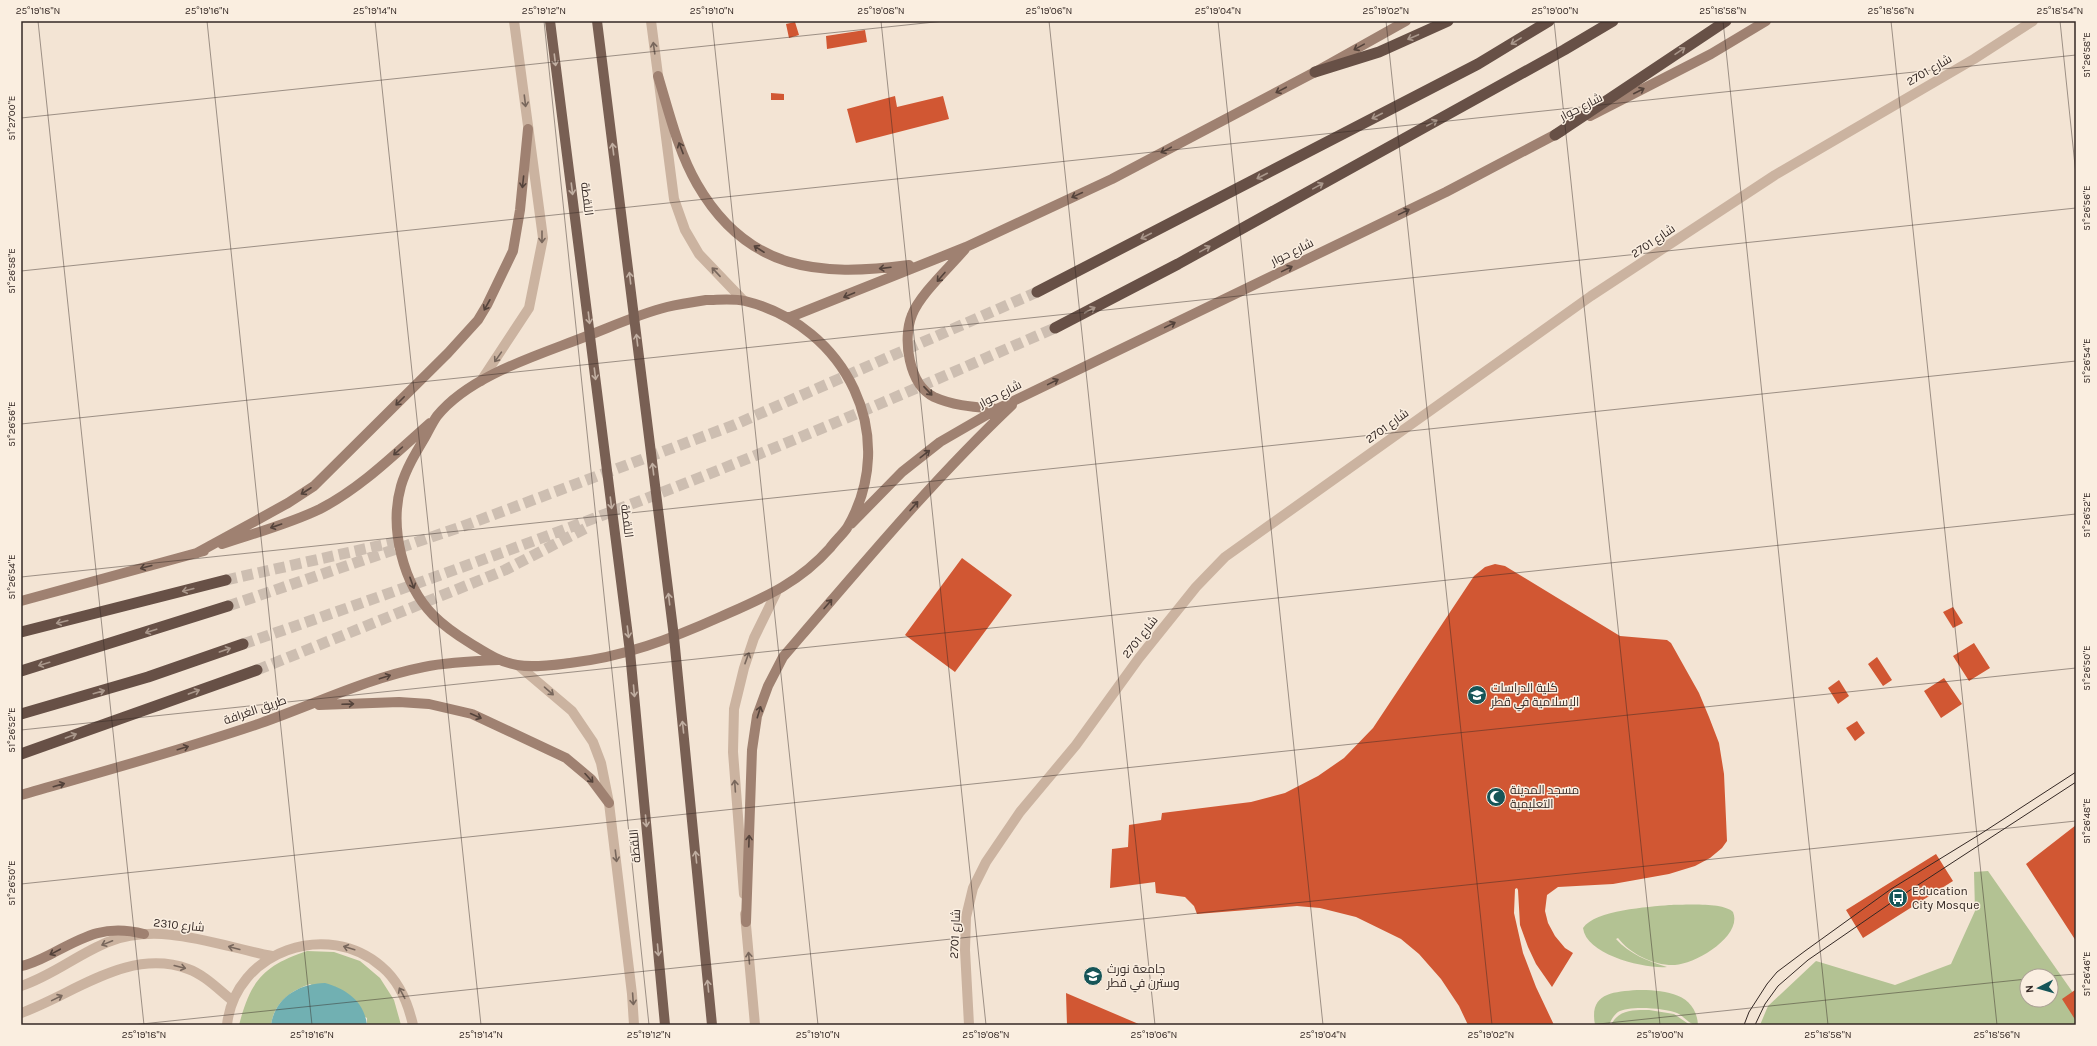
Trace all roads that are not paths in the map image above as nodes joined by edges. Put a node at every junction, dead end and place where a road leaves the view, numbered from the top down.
1 (514, 21) edge
2 (550, 21) edge
3 (597, 21) edge
4 (651, 21) edge
5 (1406, 21) edge
6 (1448, 21) edge
7 (1549, 21) edge
8 (1613, 21) edge
9 (1726, 21) edge
10 (1766, 21) edge
11 (2033, 21) edge
12 (1315, 72) junction
13 (658, 76) junction
14 (528, 129) junction
15 (1555, 135) junction
16 (966, 247) junction
17 (923, 263) junction
18 (1037, 292) tunnel mouth
19 (743, 300) junction
20 (635, 317) junction
21 (788, 318) junction
22 (1055, 328) tunnel mouth
23 (591, 335) junction
24 (481, 381) junction
25 (1018, 399) junction
26 (996, 409) junction
27 (438, 416) junction
28 (846, 529) junction
29 (197, 553) junction
30 (226, 580) tunnel mouth
31 (776, 593) junction
32 (21, 602) edge
33 (228, 606) tunnel mouth
34 (21, 632) edge
35 (674, 637) junction
36 (243, 644) tunnel mouth
37 (630, 652) junction
38 (499, 660) junction
39 (519, 666) junction
40 (257, 670) tunnel mouth
41 (21, 671) edge
42 (309, 705) junction
43 (21, 714) edge
44 (21, 754) edge
45 (21, 795) edge
46 (609, 803) junction
47 (746, 922) junction
48 (144, 934) junction
49 (272, 956) junction
50 (21, 966) edge
51 (21, 986) edge
52 (233, 1001) junction
53 (21, 1013) edge
54 (227, 1025) edge
55 (413, 1025) edge
56 (634, 1025) edge
57 (665, 1025) edge
58 (712, 1025) edge
59 (755, 1025) edge
60 (969, 1025) edge

1 -> 14 street
2 -> 23 main road, اللقطة
20 -> 3 main road
13 -> 4 street
5 -> 12 main road
6 -> 12 highway
7 -> 18 highway
22 -> 8 highway
15 -> 9 highway
15 -> 10 main road, شارع حوار
11 - 60 street, شارع 2701
12 -> 16 main road
17 -> 13 main road
19 -> 13 street
14 -> 24 street
14 -> 29 main road
25 -> 15 main road, شارع حوار
16 - 17 main road
16 -> 26 main road
17 -> 21 main road
19 - 20 main road
19 - 21 main road
20 - 23 main road
35 -> 20 main road
21 - 28 main road
23 - 24 main road
23 -> 37 main road, اللقطة
24 - 27 main road
25 - 26 main road, شارع حوار
47 -> 25 main road
28 -> 26 main road, شارع حوار
27 -> 29 main road
27 -> 38 main road
28 - 31 main road
29 -> 32 main road
30 -> 34 highway
31 - 35 main road
47 -> 31 street
33 -> 41 highway
35 - 37 main road
58 -> 35 main road
43 -> 36 highway
37 - 39 main road
37 -> 57 main road, اللقطة
38 - 39 main road
42 -> 38 main road, طريق الغرافة
39 -> 46 street, اللقطة
44 -> 40 highway
45 -> 42 main road, طريق الغرافة
42 -> 46 main road
46 -> 56 street, اللقطة
59 -> 47 street
49 -> 48 street, شارع 2310
48 -> 50 main road
48 -> 51 street, شارع 2310
49 - 52 street
55 -> 49 street
53 -> 52 street
52 - 54 street

